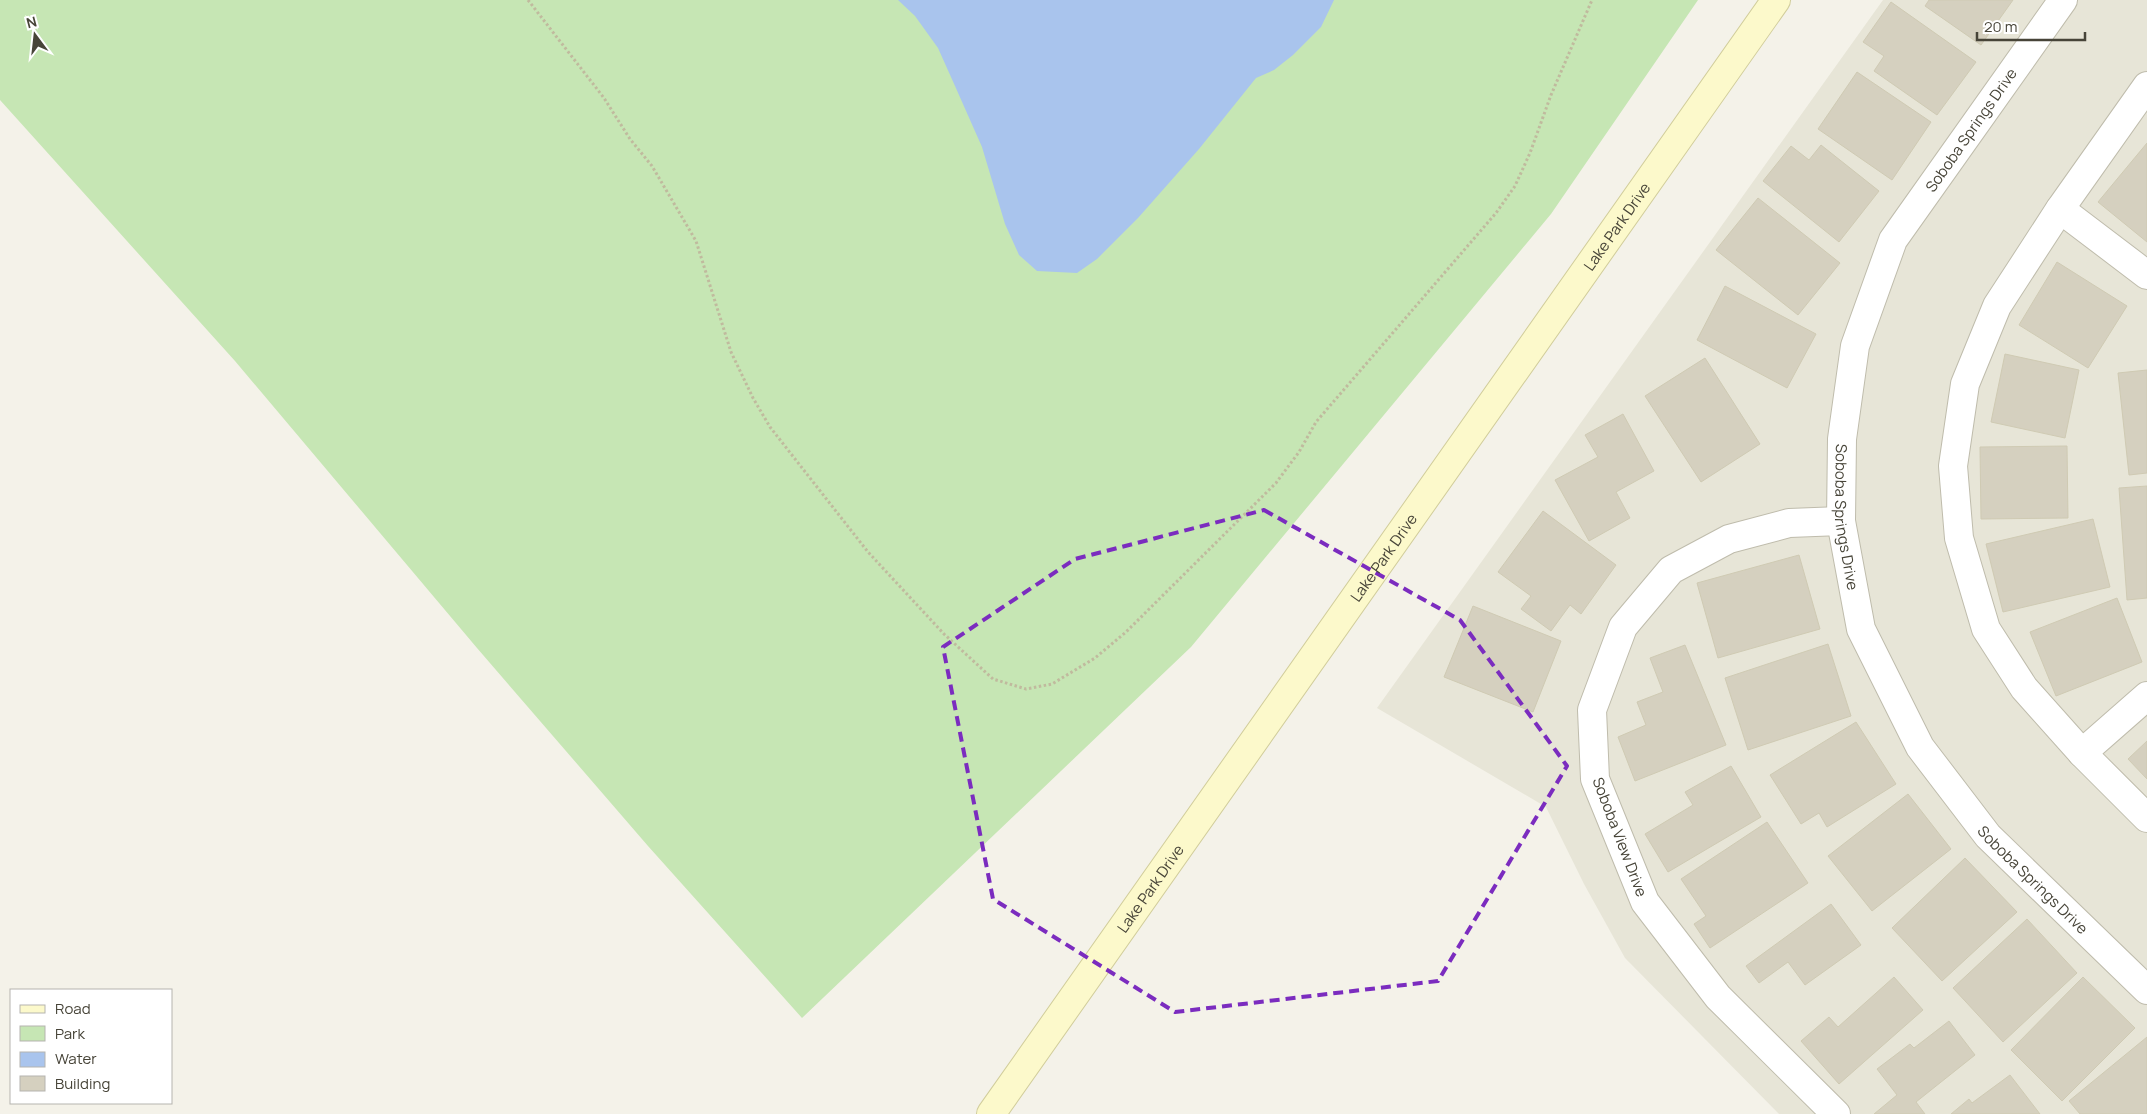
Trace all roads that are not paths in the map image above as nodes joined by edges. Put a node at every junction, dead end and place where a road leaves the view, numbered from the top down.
1 (1776, 0) edge
2 (2063, 0) edge
3 (2147, 86) edge
4 (2060, 210) junction
5 (2147, 275) edge
6 (1841, 521) junction
7 (2147, 696) edge
8 (2082, 753) junction
9 (2147, 818) edge
10 (2147, 990) edge
11 (990, 1114) edge
12 (1836, 1114) edge

1 - 11 street, Lake Park Drive
2 - 6 street, Soboba Springs Drive
3 - 4 street
4 - 5 street
4 - 8 street
6 - 10 street, Soboba Springs Drive
6 - 12 street, Soboba View Drive
7 - 8 street
8 - 9 street

